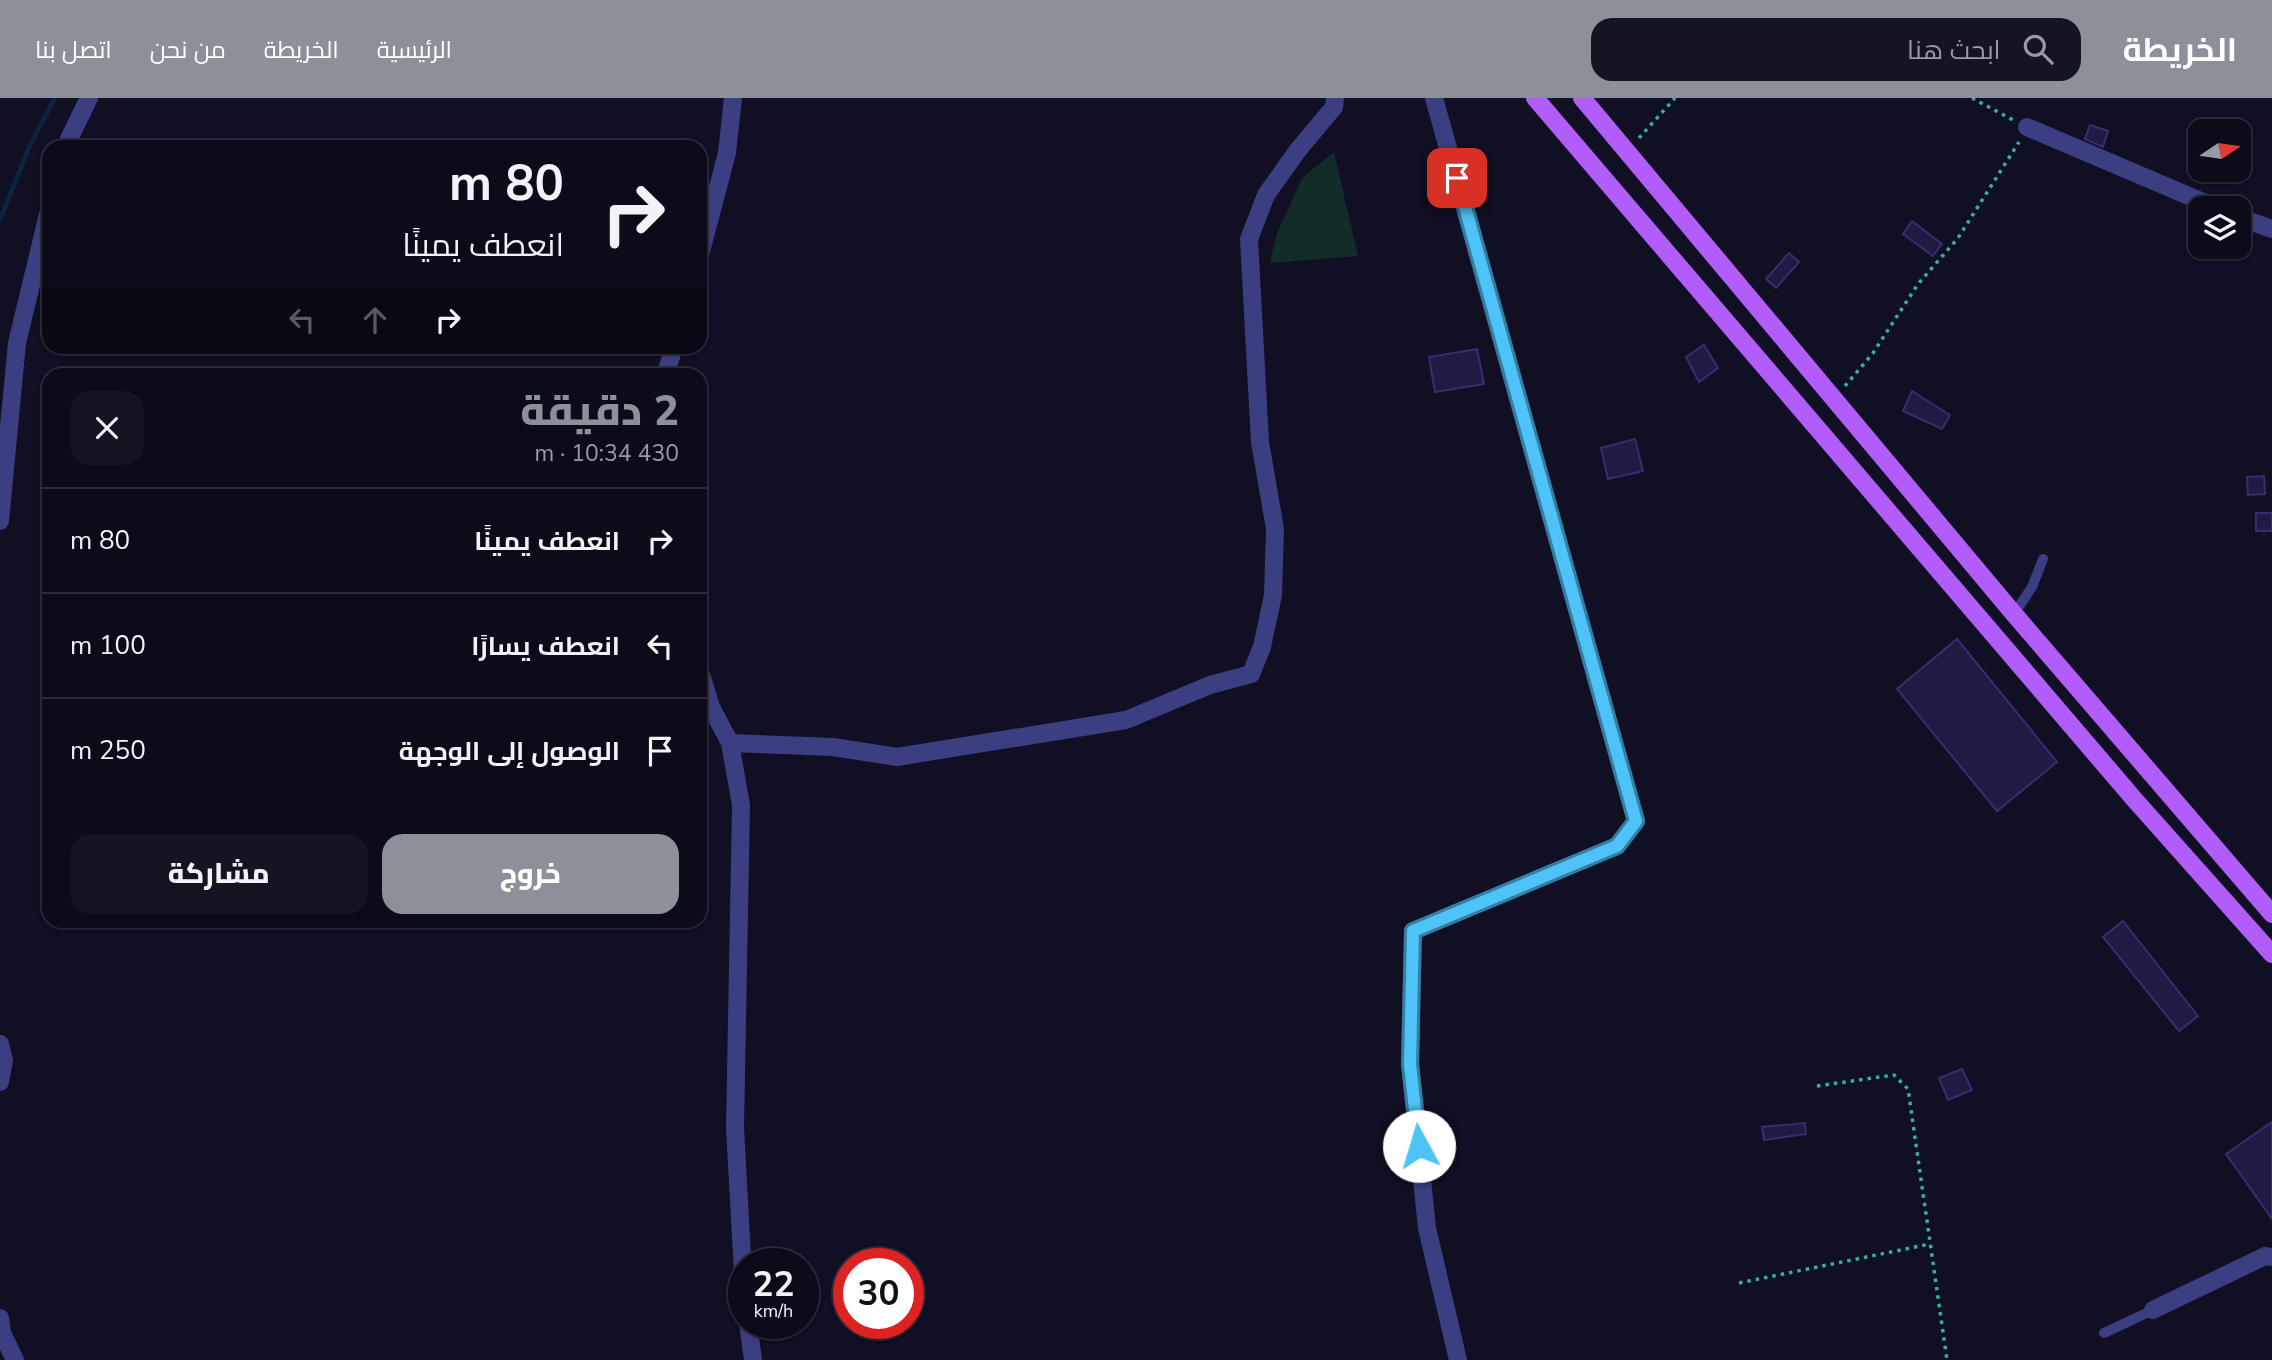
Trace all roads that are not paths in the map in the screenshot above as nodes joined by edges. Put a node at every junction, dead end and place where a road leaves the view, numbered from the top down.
1 (89, 98) edge
2 (733, 98) edge
3 (1335, 98) edge
4 (1434, 98) edge
5 (1535, 98) edge
6 (1582, 98) edge
7 (2027, 127) road end
8 (68, 140) edge
9 (2189, 196) edge
10 (2251, 222) edge
11 (707, 229) edge
12 (2272, 229) edge
13 (42, 239) edge
14 (0, 521) edge
15 (2043, 559) dead end
16 (2014, 614) junction
17 (707, 694) edge
18 (730, 743) junction
19 (2272, 914) edge
20 (2272, 954) edge
21 (1, 1054) edge
22 (0, 1082) edge
23 (742, 1248) edge
24 (2272, 1257) edge
25 (2153, 1310) joint
26 (0, 1318) edge
27 (2104, 1333) dead end
28 (750, 1339) edge
29 (15, 1360) edge
30 (753, 1360) edge
31 (1458, 1360) edge

1 - 8 street
2 - 11 street
3 - 18 street
4 - 31 street
5 - 20 main road
6 - 16 main road
7 - 9 street
10 - 12 street
13 - 14 street
15 - 16 lane
16 - 19 main road
17 - 18 street
18 - 23 street
21 - 22 street
24 - 25 street
25 - 27 lane
26 - 29 street
28 - 30 street

